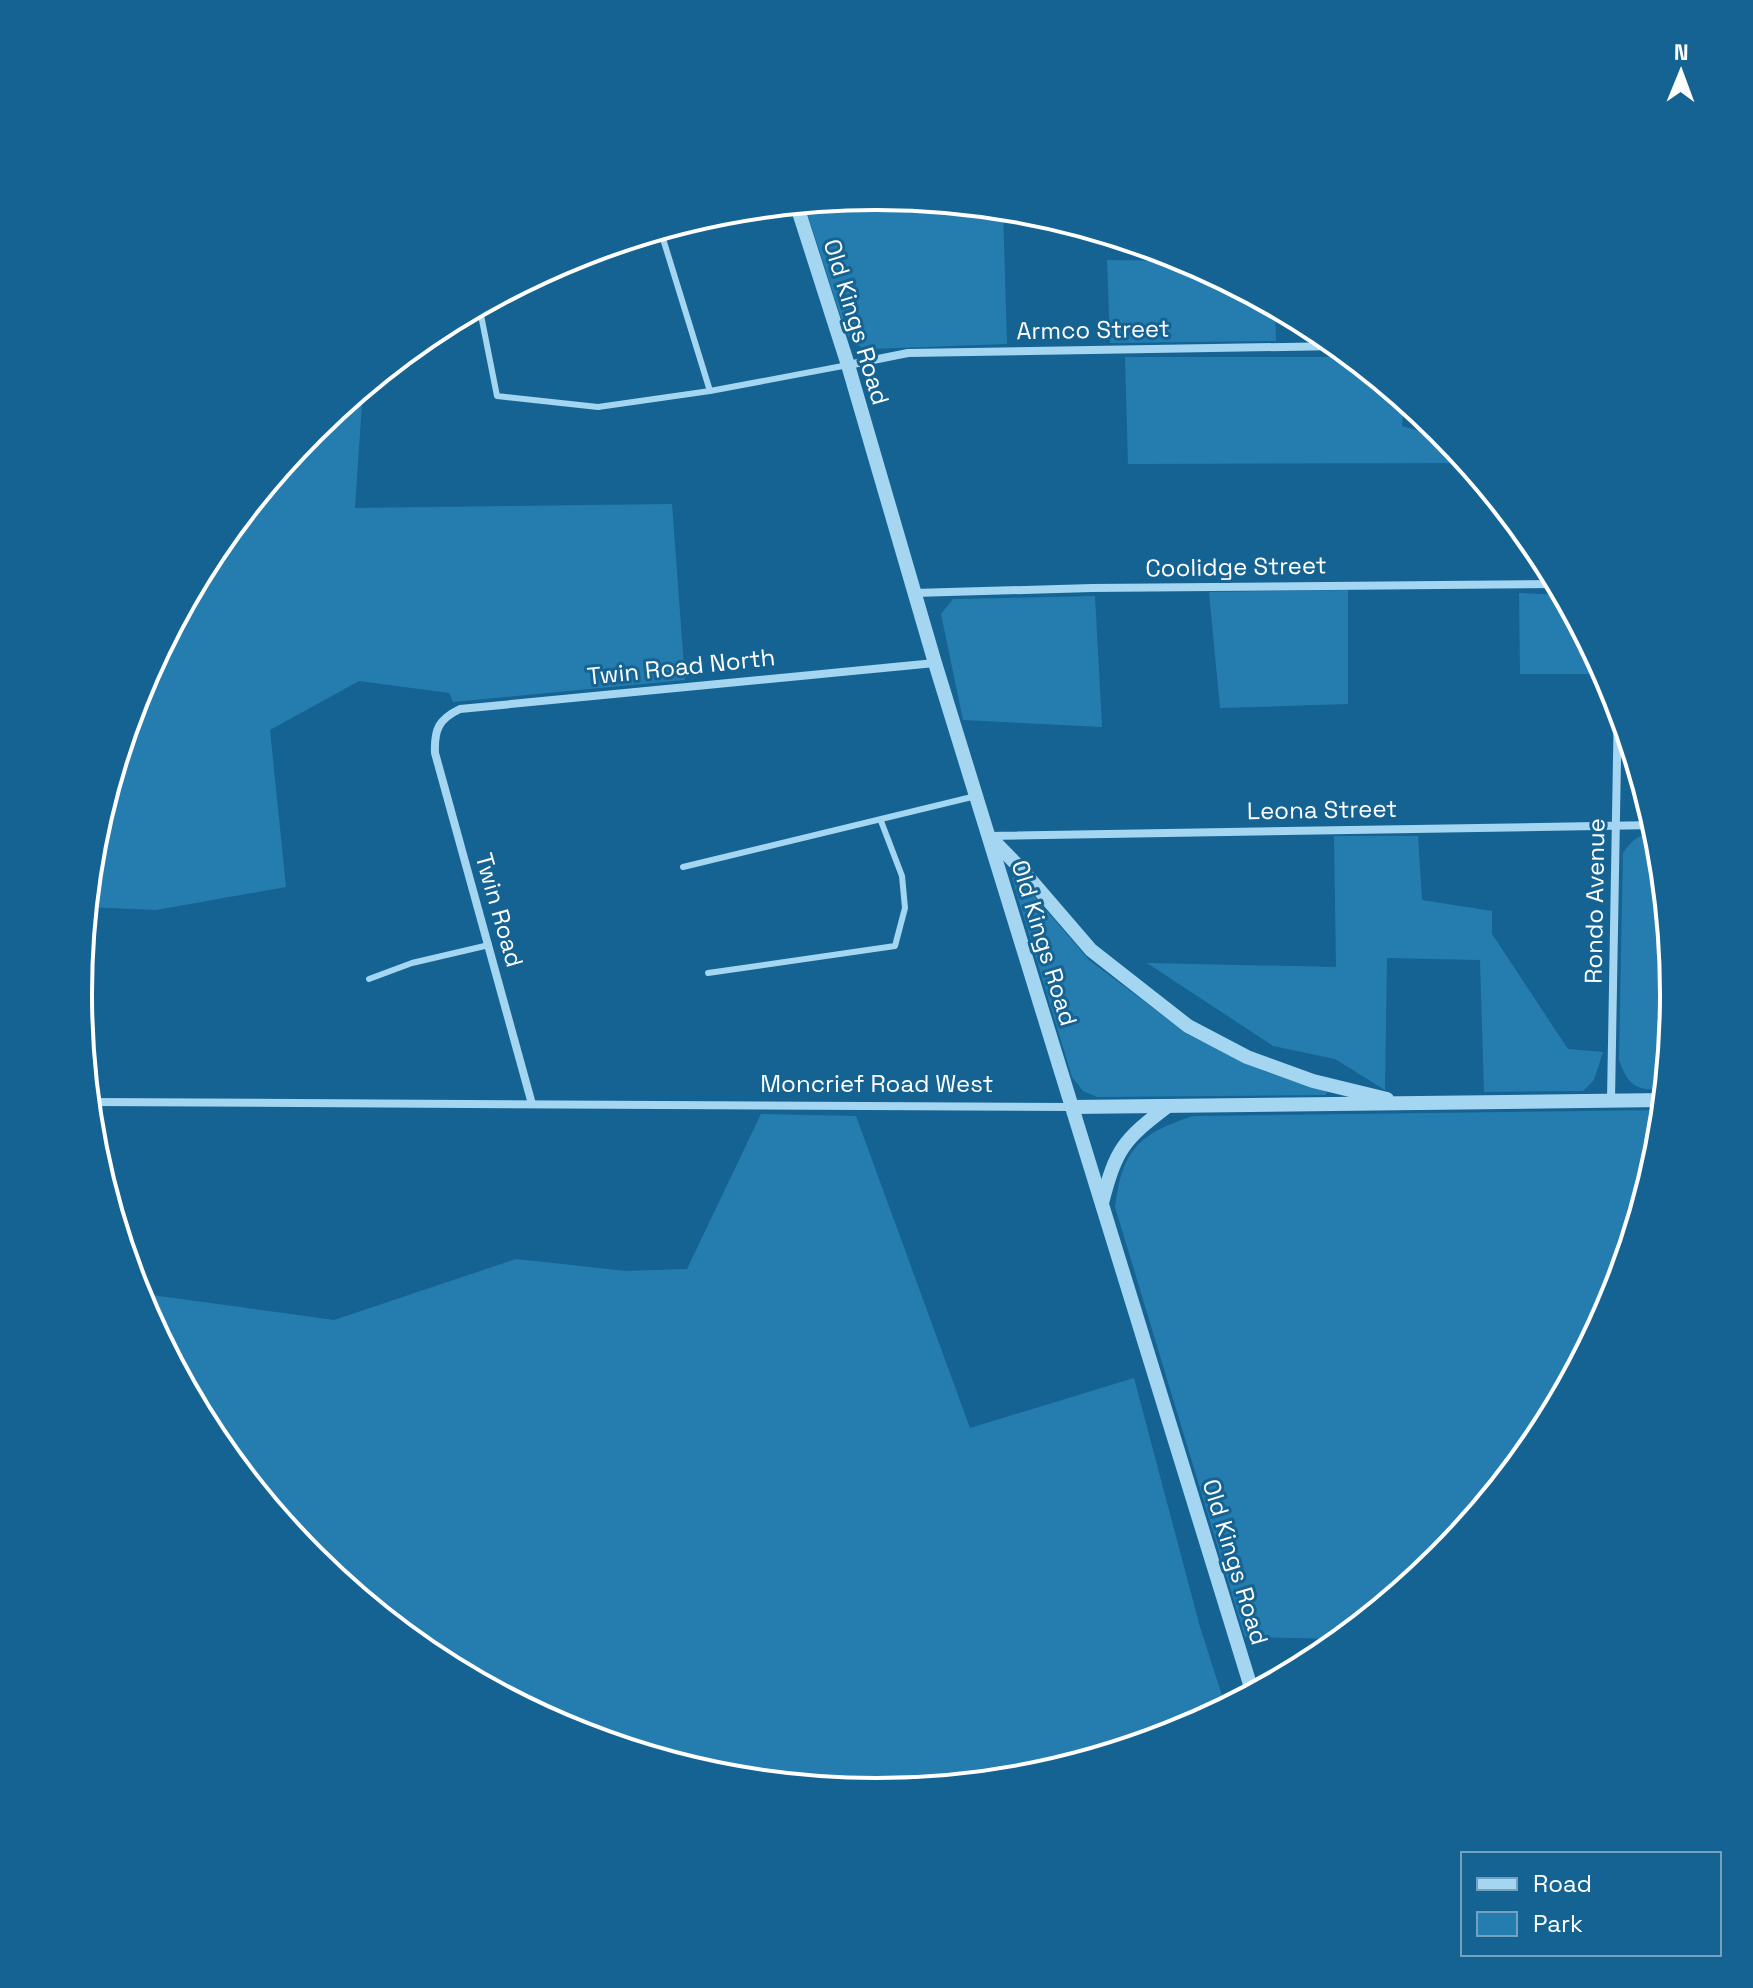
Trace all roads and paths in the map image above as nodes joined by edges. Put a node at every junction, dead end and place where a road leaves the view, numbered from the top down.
1 (799, 214) edge
2 (663, 239) edge
3 (481, 317) edge
4 (1318, 346) edge
5 (848, 365) junction
6 (710, 391) junction
7 (1545, 584) edge
8 (914, 593) junction
9 (935, 663) junction
10 (437, 726) joint
11 (1618, 739) edge
12 (976, 796) junction
13 (881, 821) junction
14 (1642, 826) edge
15 (1617, 827) junction
16 (988, 836) junction
17 (683, 867) dead end
18 (489, 945) junction
19 (708, 973) dead end
20 (369, 979) dead end
21 (1611, 1100) junction
22 (1653, 1100) edge
23 (100, 1102) edge
24 (532, 1104) junction
25 (1411, 1105) junction
26 (1168, 1106) junction
27 (1072, 1107) junction
28 (1101, 1204) junction
29 (1250, 1683) edge

1 - 5 street, Old Kings Road
2 - 6 lane
3 - 6 lane
4 - 5 street, Armco Street
5 - 6 lane
5 - 8 street, Old Kings Road
7 - 8 street, Coolidge Street
8 - 9 street, Old Kings Road
9 - 10 street, Twin Road North
9 - 12 street, Old Kings Road
10 - 18 street, Twin Road
11 - 15 street, Rondo Avenue
12 - 13 lane
12 - 16 street, Old Kings Road
13 - 17 lane
13 - 19 lane
14 - 15 street, Leona Street
15 - 16 street, Leona Street
15 - 21 street, Rondo Avenue
16 - 25 street
16 - 27 street, Old Kings Road
18 - 20 lane
18 - 24 street, Twin Road
21 - 22 street, Moncrief Road West
21 - 25 street, Moncrief Road West
23 - 24 street, Moncrief Road West
24 - 27 street, Moncrief Road West
25 - 26 street, Moncrief Road West
26 - 27 street, Moncrief Road West
26 - 28 street
27 - 28 street, Old Kings Road
28 - 29 street, Old Kings Road

